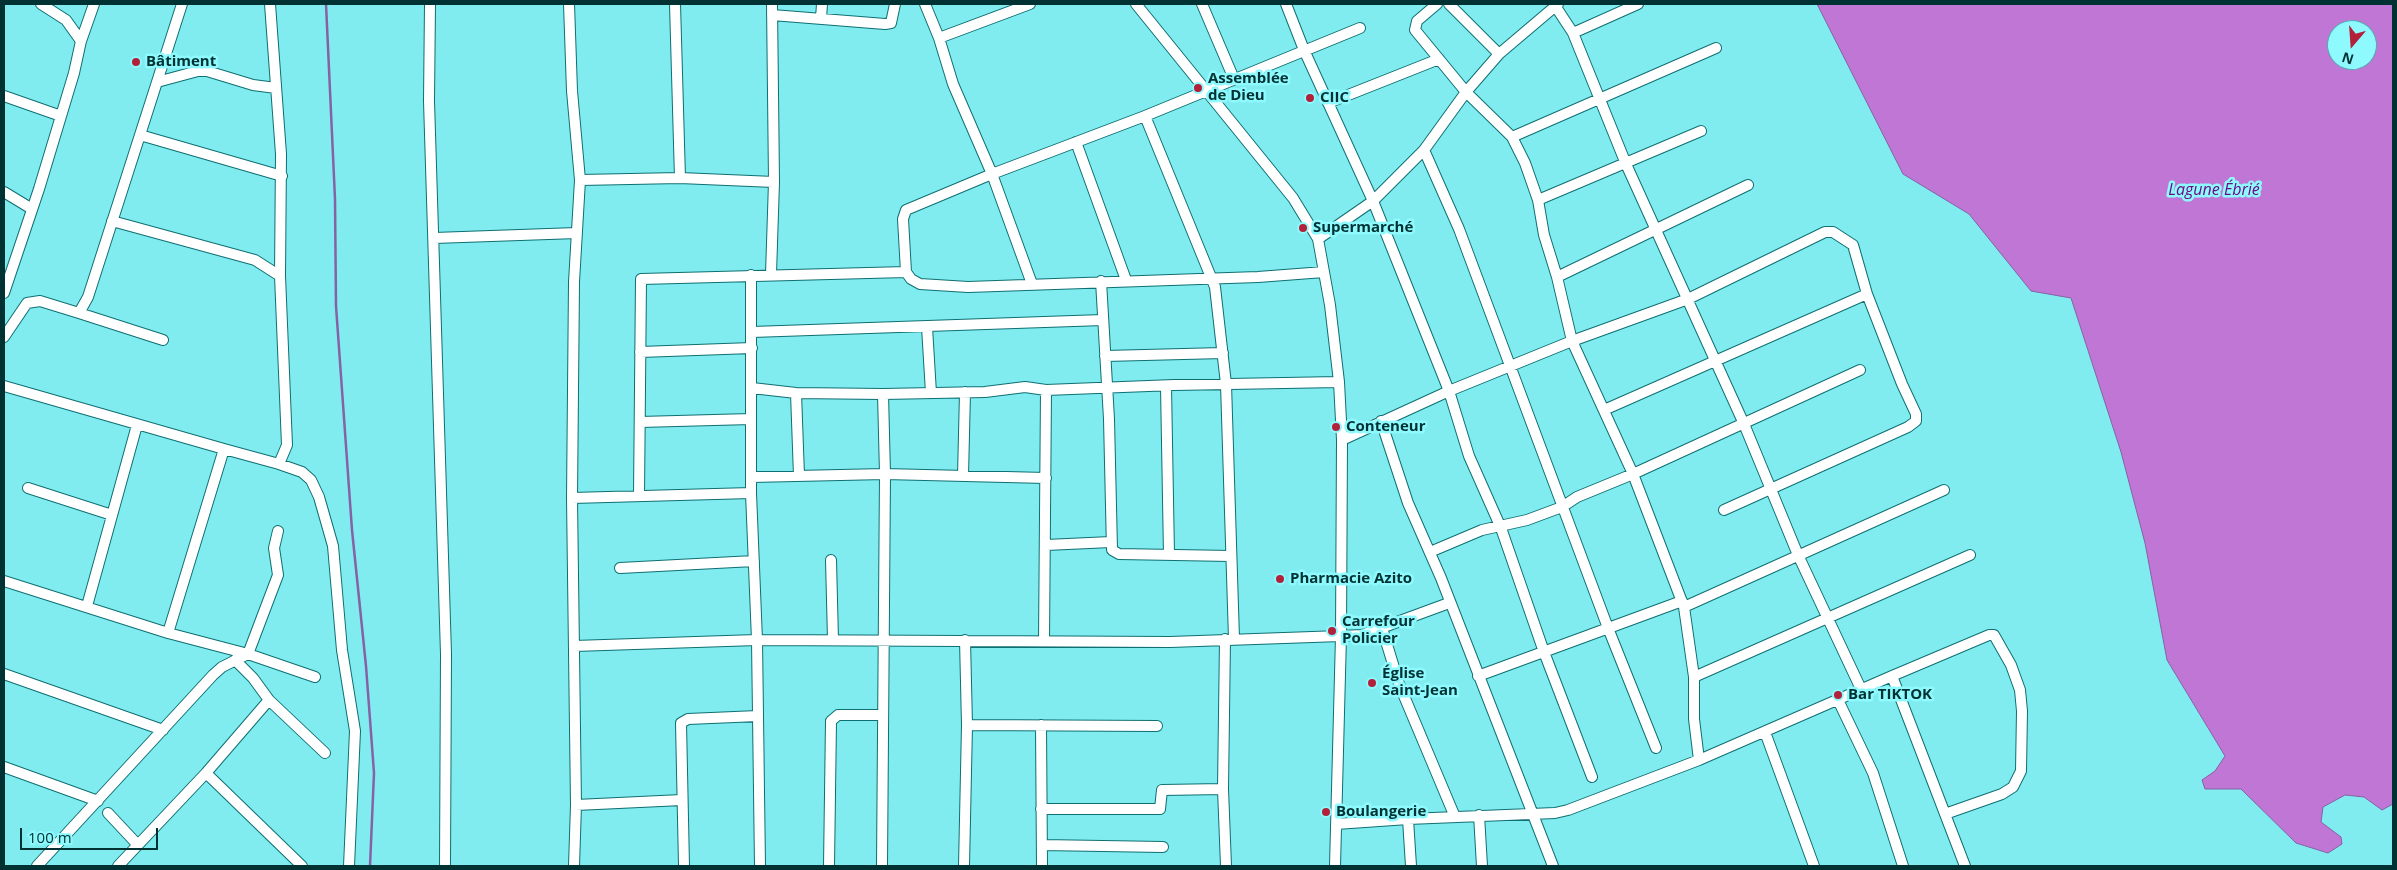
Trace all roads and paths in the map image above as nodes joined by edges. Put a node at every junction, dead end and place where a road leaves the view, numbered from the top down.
1 (41, 4) edge
2 (94, 4) edge
3 (182, 4) edge
4 (270, 4) edge
5 (430, 4) edge
6 (569, 4) edge
7 (675, 4) edge
8 (772, 4) edge
9 (822, 4) edge
10 (895, 4) edge
11 (924, 4) edge
12 (1030, 4) edge
13 (1136, 4) edge
14 (1202, 4) edge
15 (1286, 4) edge
16 (1436, 4) edge
17 (1449, 4) edge
18 (1556, 4) edge
19 (1638, 4) edge
20 (1015, 6) edge
21 (772, 15) junction
22 (821, 18) junction
23 (1360, 28) dead end
24 (1573, 33) junction
25 (939, 38) junction
26 (81, 40) junction
27 (1716, 48) dead end
28 (1304, 50) junction
29 (1499, 54) junction
30 (1439, 59) junction
31 (1234, 79) junction
32 (157, 82) junction
33 (276, 88) junction
34 (1207, 90) junction
35 (1466, 92) junction
36 (4, 96) edge
37 (1599, 100) junction
38 (1328, 102) junction
39 (61, 116) junction
40 (1145, 116) junction
41 (1701, 131) dead end
42 (140, 135) junction
43 (1512, 137) junction
44 (1076, 142) junction
45 (1424, 150) junction
46 (1626, 164) junction
47 (992, 174) junction
48 (282, 176) junction
49 (680, 178) junction
50 (580, 180) junction
51 (774, 182) junction
52 (1748, 184) dead end
53 (4, 192) edge
54 (1538, 200) junction
55 (1373, 201) junction
56 (32, 209) junction
57 (112, 221) junction
58 (1657, 230) junction
59 (577, 233) junction
60 (434, 238) junction
61 (1318, 239) junction
62 (906, 272) junction
63 (1324, 272) junction
64 (771, 274) junction
65 (751, 275) junction
66 (280, 276) junction
67 (1212, 277) junction
68 (1557, 277) junction
69 (1126, 280) junction
70 (1101, 281) junction
71 (1032, 284) junction
72 (4, 292) edge
73 (1867, 294) junction
74 (1688, 299) junction
75 (79, 312) junction
76 (1102, 320) junction
77 (927, 327) junction
78 (752, 332) junction
79 (4, 336) edge
80 (163, 340) dead end
81 (1572, 341) junction
82 (752, 348) junction
83 (640, 352) junction
84 (1223, 353) junction
85 (1105, 356) junction
86 (1715, 361) junction
87 (1509, 367) junction
88 (1860, 370) dead end
89 (1338, 382) junction
90 (1226, 384) junction
91 (4, 386) edge
92 (1166, 386) junction
93 (752, 388) junction
94 (1106, 388) junction
95 (1046, 390) junction
96 (1449, 391) junction
97 (965, 392) junction
98 (796, 393) junction
99 (931, 393) junction
100 (883, 394) junction
101 (1604, 410) junction
102 (751, 419) junction
103 (1381, 421) junction
104 (640, 422) junction
105 (1744, 424) junction
106 (137, 425) junction
107 (1342, 440) junction
108 (224, 449) junction
109 (278, 464) junction
110 (885, 474) junction
111 (1633, 474) junction
112 (799, 476) junction
113 (963, 476) junction
114 (752, 477) junction
115 (1046, 478) junction
116 (28, 488) dead end
117 (1770, 489) junction
118 (1944, 490) dead end
119 (751, 493) junction
120 (639, 496) junction
121 (572, 498) junction
122 (1562, 507) junction
123 (1724, 510) dead end
124 (112, 515) junction
125 (1501, 528) junction
126 (278, 531) dead end
127 (1111, 542) junction
128 (1046, 545) junction
129 (1430, 552) junction
130 (1169, 555) junction
131 (1970, 555) dead end
132 (1231, 556) junction
133 (1798, 556) junction
134 (831, 560) dead end
135 (754, 561) junction
136 (620, 568) dead end
137 (4, 581) edge
138 (1449, 603) junction
139 (1683, 604) junction
140 (87, 606) junction
141 (1827, 618) junction
142 (1382, 628) junction
143 (1608, 628) junction
144 (168, 633) junction
145 (1341, 636) junction
146 (1229, 639) junction
147 (757, 640) junction
148 (833, 640) junction
149 (965, 640) junction
150 (884, 641) junction
151 (1044, 641) junction
152 (574, 646) junction
153 (1544, 652) junction
154 (248, 654) junction
155 (235, 660) junction
156 (4, 674) edge
157 (315, 676) dead end
158 (1478, 676) junction
159 (1892, 676) junction
160 (1694, 677) junction
161 (1861, 689) junction
162 (269, 700) junction
163 (1838, 700) junction
164 (883, 715) junction
165 (758, 716) junction
166 (967, 725) junction
167 (1041, 725) junction
168 (1157, 726) dead end
169 (163, 730) junction
170 (1765, 732) junction
171 (1656, 748) dead end
172 (325, 753) dead end
173 (1699, 760) junction
174 (4, 767) edge
175 (206, 773) junction
176 (1592, 777) dead end
177 (1223, 788) junction
178 (682, 800) junction
179 (98, 801) junction
180 (576, 805) junction
181 (1041, 809) junction
182 (108, 813) dead end
183 (1533, 813) junction
184 (1946, 814) junction
185 (1456, 816) junction
186 (1479, 816) junction
187 (1408, 819) junction
188 (1336, 824) junction
189 (138, 844) junction
190 (1042, 845) junction
191 (1162, 847) dead end
192 (37, 866) edge
193 (118, 866) edge
194 (302, 866) edge
195 (349, 866) edge
196 (445, 866) edge
197 (574, 866) edge
198 (684, 866) edge
199 (760, 866) edge
200 (829, 866) edge
201 (882, 866) edge
202 (964, 866) edge
203 (1042, 866) edge
204 (1226, 866) edge
205 (1335, 866) edge
206 (1411, 866) edge
207 (1482, 866) edge
208 (1553, 866) edge
209 (1814, 866) edge
210 (1903, 866) edge
211 (1965, 866) edge

1 - 26 street
2 - 26 street
3 - 32 street
4 - 33 street
5 - 60 street
6 - 50 street
7 - 49 street
8 - 21 street
9 - 22 street
10 - 22 street
11 - 25 street
12 - 20 street
13 - 34 street
14 - 31 street
15 - 28 street
16 - 30 street
17 - 29 street
18 - 24 street
18 - 29 street
19 - 24 street
20 - 25 street
21 - 22 street
21 - 51 street
23 - 28 street
24 - 37 street
25 - 47 street
26 - 39 street
27 - 37 street
28 - 31 street
28 - 38 street
29 - 35 street
30 - 35 street
30 - 38 street
31 - 34 street
32 - 33 street
32 - 42 street
33 - 48 street
34 - 40 street
34 - 61 street
35 - 43 street
35 - 45 street
36 - 39 street
37 - 43 street
37 - 46 street
38 - 55 street
39 - 56 street
40 - 44 street
40 - 67 street
41 - 46 street
42 - 48 street
42 - 57 street
43 - 54 street
44 - 47 street
44 - 69 street
45 - 55 street
45 - 87 street
46 - 54 street
46 - 58 street
47 - 62 street
47 - 71 street
48 - 66 street
49 - 50 street
49 - 51 street
50 - 59 street
51 - 64 street
52 - 58 street
53 - 56 street
54 - 68 street
55 - 61 street
55 - 96 street
56 - 72 street
57 - 66 street
57 - 75 street
58 - 68 street
58 - 74 street
59 - 60 street
59 - 121 street
60 - 196 street
61 - 63 street
62 - 64 street
62 - 71 street
63 - 67 street
63 - 89 street
64 - 65 street
65 - 78 street
65 - 83 street
66 - 109 street
67 - 69 street
67 - 84 street
68 - 81 street
69 - 70 street
70 - 71 street
70 - 76 street
73 - 74 street
73 - 86 street
73 - 117 street
74 - 81 street
74 - 86 street
75 - 79 street
75 - 80 street
76 - 77 street
76 - 85 street
77 - 78 street
77 - 99 street
78 - 82 street
81 - 87 street
81 - 101 street
82 - 83 street
82 - 93 street
83 - 104 street
84 - 85 street
84 - 90 street
85 - 94 street
86 - 101 street
86 - 105 street
87 - 96 street
87 - 122 street
88 - 105 street
89 - 90 street
89 - 107 street
90 - 92 street
90 - 132 street
91 - 106 street
92 - 94 street
92 - 130 street
93 - 98 street
93 - 102 street
94 - 95 street
94 - 127 street
95 - 97 street
95 - 115 street
96 - 103 street
96 - 125 street
97 - 99 street
97 - 113 street
98 - 100 street
98 - 112 street
99 - 100 street
100 - 110 street
101 - 111 street
102 - 104 street
102 - 114 street
103 - 107 street
103 - 129 street
104 - 120 street
105 - 111 street
105 - 117 street
106 - 108 street
106 - 124 street
107 - 145 street
108 - 109 street
108 - 144 street
109 - 195 street
110 - 112 street
110 - 113 street
110 - 150 street
111 - 122 street
111 - 139 street
112 - 114 street
113 - 115 street
114 - 119 street
115 - 128 street
116 - 124 street
117 - 123 street
117 - 133 street
118 - 133 street
119 - 120 street
119 - 135 street
120 - 121 street
121 - 152 street
122 - 125 street
122 - 143 street
124 - 140 street
125 - 129 street
125 - 153 street
126 - 154 street
127 - 128 street
127 - 130 street
128 - 151 street
129 - 138 street
130 - 132 street
131 - 141 street
132 - 146 street
133 - 139 street
133 - 141 street
134 - 148 street
135 - 136 street
135 - 147 street
137 - 140 street
138 - 142 street
138 - 158 street
139 - 143 street
139 - 160 street
140 - 144 street
141 - 160 street
141 - 161 street
142 - 145 street
142 - 185 street
143 - 153 street
143 - 171 street
144 - 154 street
145 - 146 street
145 - 188 street
146 - 151 street
146 - 177 street
147 - 148 street
147 - 152 street
147 - 165 street
148 - 150 street
149 - 150 street
149 - 151 street
149 - 166 street
150 - 164 street
152 - 180 street
153 - 158 street
153 - 176 street
154 - 155 street
154 - 157 street
155 - 162 street
155 - 169 street
156 - 169 street
158 - 183 street
159 - 161 street
159 - 184 street
159 - 184 street
160 - 173 street
161 - 163 street
162 - 172 street
162 - 175 street
163 - 170 street
163 - 210 street
164 - 200 street
164 - 201 street
165 - 178 street
165 - 199 street
166 - 167 street
166 - 202 street
167 - 168 street
167 - 181 street
169 - 179 street
170 - 173 street
170 - 209 street
173 - 183 street
174 - 179 street
175 - 189 street
175 - 194 street
177 - 181 street
177 - 204 street
178 - 180 street
178 - 198 street
179 - 192 street
180 - 197 street
181 - 190 street
182 - 189 street
183 - 186 street
183 - 208 street
184 - 211 street
185 - 186 street
185 - 187 street
186 - 207 street
187 - 188 street
187 - 206 street
188 - 205 street
189 - 193 street
190 - 191 street
190 - 203 street

